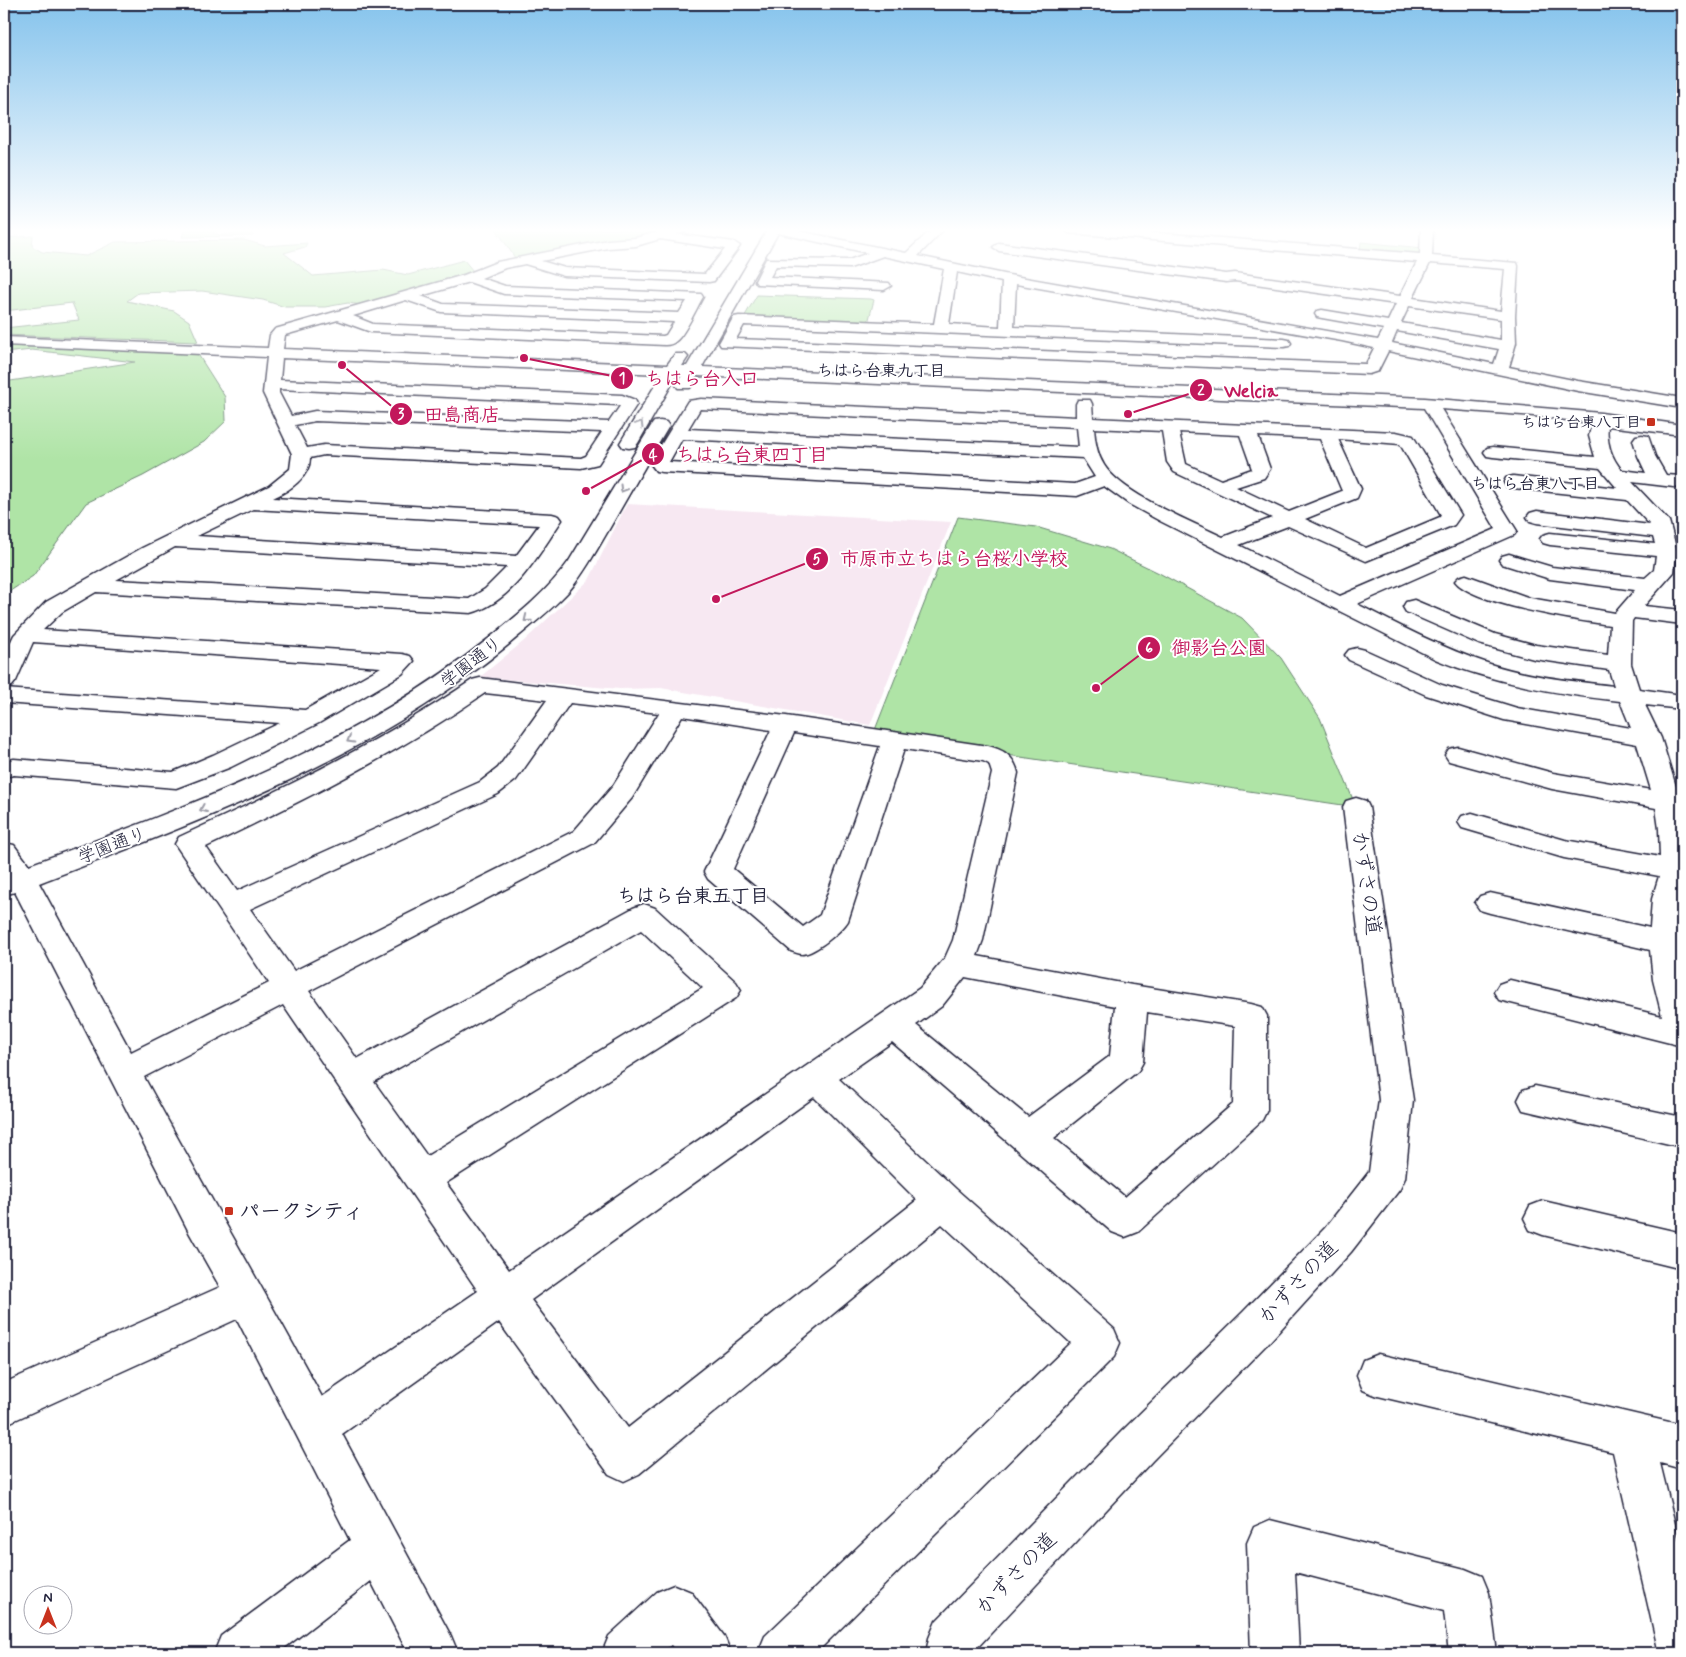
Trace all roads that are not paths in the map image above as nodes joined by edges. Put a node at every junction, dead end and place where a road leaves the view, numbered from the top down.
1 (369, 306) edge
2 (436, 306) edge
3 (691, 306) edge
4 (721, 306) edge
5 (878, 306) edge
6 (945, 306) edge
7 (1011, 306) edge
8 (1075, 306) edge
9 (1144, 306) edge
10 (1163, 306) edge
11 (1204, 306) edge
12 (1403, 306) edge
13 (1437, 306) edge
14 (1509, 306) edge
15 (1198, 312) junction
16 (338, 315) junction
17 (1508, 316) junction
18 (685, 318) junction
19 (873, 326) junction
20 (1393, 326) junction
21 (941, 328) junction
22 (1300, 330) junction
23 (1007, 331) junction
24 (1078, 334) junction
25 (1149, 336) junction
26 (4, 341) edge
27 (1284, 343) junction
28 (688, 344) dead end
29 (1384, 345) junction
30 (1508, 346) junction
31 (867, 349) junction
32 (274, 352) junction
33 (1080, 358) junction
34 (1298, 367) junction
35 (1500, 370) junction
36 (682, 371) junction
37 (272, 384) junction
38 (1083, 389) junction
39 (1682, 403) edge
40 (1430, 404) junction
41 (285, 422) junction
42 (1086, 422) junction
43 (1169, 425) junction
44 (613, 427) junction
45 (1248, 429) junction
46 (1593, 430) junction
47 (1682, 430) edge
48 (1326, 433) junction
49 (677, 434) junction
50 (1642, 440) dead end
51 (988, 449) junction
52 (1493, 452) dead end
53 (1089, 453) junction
54 (301, 454) junction
55 (1611, 469) junction
56 (1107, 479) junction
57 (1660, 480) junction
58 (1513, 482) dead end
59 (988, 485) junction
60 (1219, 487) junction
61 (1680, 492) edge
62 (1633, 495) junction
63 (252, 503) junction
64 (1537, 517) dead end
65 (1286, 519) junction
66 (1550, 539) dead end
67 (172, 541) junction
68 (1664, 541) junction
69 (1222, 545) junction
70 (1509, 560) dead end
71 (520, 562) junction
72 (1466, 581) dead end
73 (91, 585) junction
74 (1650, 585) junction
75 (1340, 604) junction
76 (1414, 607) dead end
77 (1624, 616) junction
78 (1682, 624) edge
79 (25, 635) junction
80 (1357, 655) dead end
81 (1619, 664) junction
82 (4, 681) edge
83 (564, 694) junction
84 (1629, 695) junction
85 (4, 696) edge
86 (1682, 702) edge
87 (675, 708) junction
88 (310, 718) junction
89 (786, 723) junction
90 (1648, 738) junction
91 (895, 739) junction
92 (1458, 755) dead end
93 (4, 769) edge
94 (1671, 791) edge
95 (1356, 807) dead end
96 (1472, 822) dead end
97 (1678, 830) edge
98 (1675, 869) junction
99 (9, 870) edge
100 (1674, 901) edge
101 (1490, 903) dead end
102 (231, 906) junction
103 (1664, 942) junction
104 (958, 964) junction
105 (1676, 981) edge
106 (287, 988) junction
107 (1510, 992) dead end
108 (1132, 997) junction
109 (894, 1024) junction
110 (1682, 1029) edge
111 (1682, 1033) edge
112 (123, 1072) junction
113 (816, 1077) junction
114 (352, 1078) junction
115 (1535, 1100) dead end
116 (1682, 1132) edge
117 (1029, 1137) junction
118 (423, 1178) junction
119 (943, 1201) junction
120 (1543, 1218) dead end
121 (1682, 1251) edge
122 (246, 1295) junction
123 (504, 1296) junction
124 (1378, 1375) dead end
125 (4, 1404) edge
126 (316, 1428) junction
127 (1631, 1435) junction
128 (1682, 1447) edge
129 (379, 1547) junction
130 (1682, 1649) edge
131 (241, 1652) edge
132 (434, 1653) edge
133 (626, 1653) edge
134 (707, 1653) edge
135 (782, 1653) edge
136 (950, 1653) edge
137 (1275, 1653) edge
138 (1473, 1653) edge

1 - 16 street
2 - 18 street
3 - 18 street
4 - 36 street, 学園通り
5 - 19 street
6 - 21 street
7 - 23 street
8 - 24 street
9 - 25 street
10 - 15 street
11 - 15 street
12 - 20 street
13 - 17 street
14 - 17 street
15 - 22 street
16 - 18 street
16 - 32 street
17 - 30 street
19 - 21 street
19 - 31 street
19 - 31 street
20 - 22 street
20 - 29 street
20 - 30 street
21 - 23 street
22 - 27 street
22 - 29 street
23 - 24 street
24 - 25 street
24 - 33 street
25 - 27 street
26 - 32 street
27 - 34 street
28 - 36 street, 学園通り
29 - 34 street
29 - 35 street
30 - 35 street
31 - 33 street
32 - 36 street
32 - 37 street
33 - 34 street
33 - 38 street
35 - 39 street
36 - 38 street
36 - 99 street, 学園通り
37 - 41 street
37 - 44 street
38 - 40 street
38 - 42 street
40 - 46 street
40 - 75 street
41 - 44 street
41 - 54 street
42 - 43 street
42 - 49 street
42 - 53 street
43 - 45 street
43 - 60 street
44 - 54 street
45 - 48 street
45 - 60 street
46 - 47 street
46 - 55 street
48 - 65 street
48 - 65 street
49 - 51 street
49 - 59 street
50 - 57 street
51 - 53 street
51 - 59 street
52 - 55 street
53 - 56 street
54 - 63 street
55 - 57 street
55 - 62 street
56 - 59 street
56 - 69 street
57 - 61 street
58 - 62 street
60 - 65 street
62 - 68 street
63 - 67 street
63 - 71 street
64 - 68 street
65 - 69 street
66 - 68 street
67 - 71 street
67 - 73 street
68 - 74 street
69 - 75 street
70 - 74 street
71 - 73 street
72 - 77 street
73 - 79 street
74 - 77 street
75 - 84 street
76 - 81 street
77 - 78 street
77 - 81 street
79 - 82 street
79 - 88 street
80 - 90 street
81 - 84 street
83 - 87 street
83 - 102 street
83 - 102 street
84 - 86 street
84 - 90 street
85 - 88 street
87 - 89 street
87 - 106 street
88 - 93 street
89 - 91 street
89 - 91 street
90 - 94 street
91 - 104 street
92 - 94 street
94 - 97 street
95 - 136 street, かずさの道
96 - 98 street
97 - 98 street
98 - 100 street
99 - 112 street
100 - 103 street
101 - 103 street
102 - 106 street
103 - 105 street
104 - 108 street
104 - 109 street
105 - 110 street
106 - 112 street
106 - 114 street
107 - 111 street
108 - 117 street
108 - 117 street
109 - 113 street
109 - 117 street
112 - 122 street
113 - 119 street
113 - 123 street
114 - 118 street
114 - 118 street
115 - 116 street
118 - 123 street
119 - 123 street
119 - 135 street
120 - 121 street
122 - 125 street
122 - 126 street
123 - 126 street
124 - 127 street
126 - 129 street
127 - 128 street
127 - 130 street
129 - 131 street
129 - 132 street
133 - 134 street
137 - 138 street

